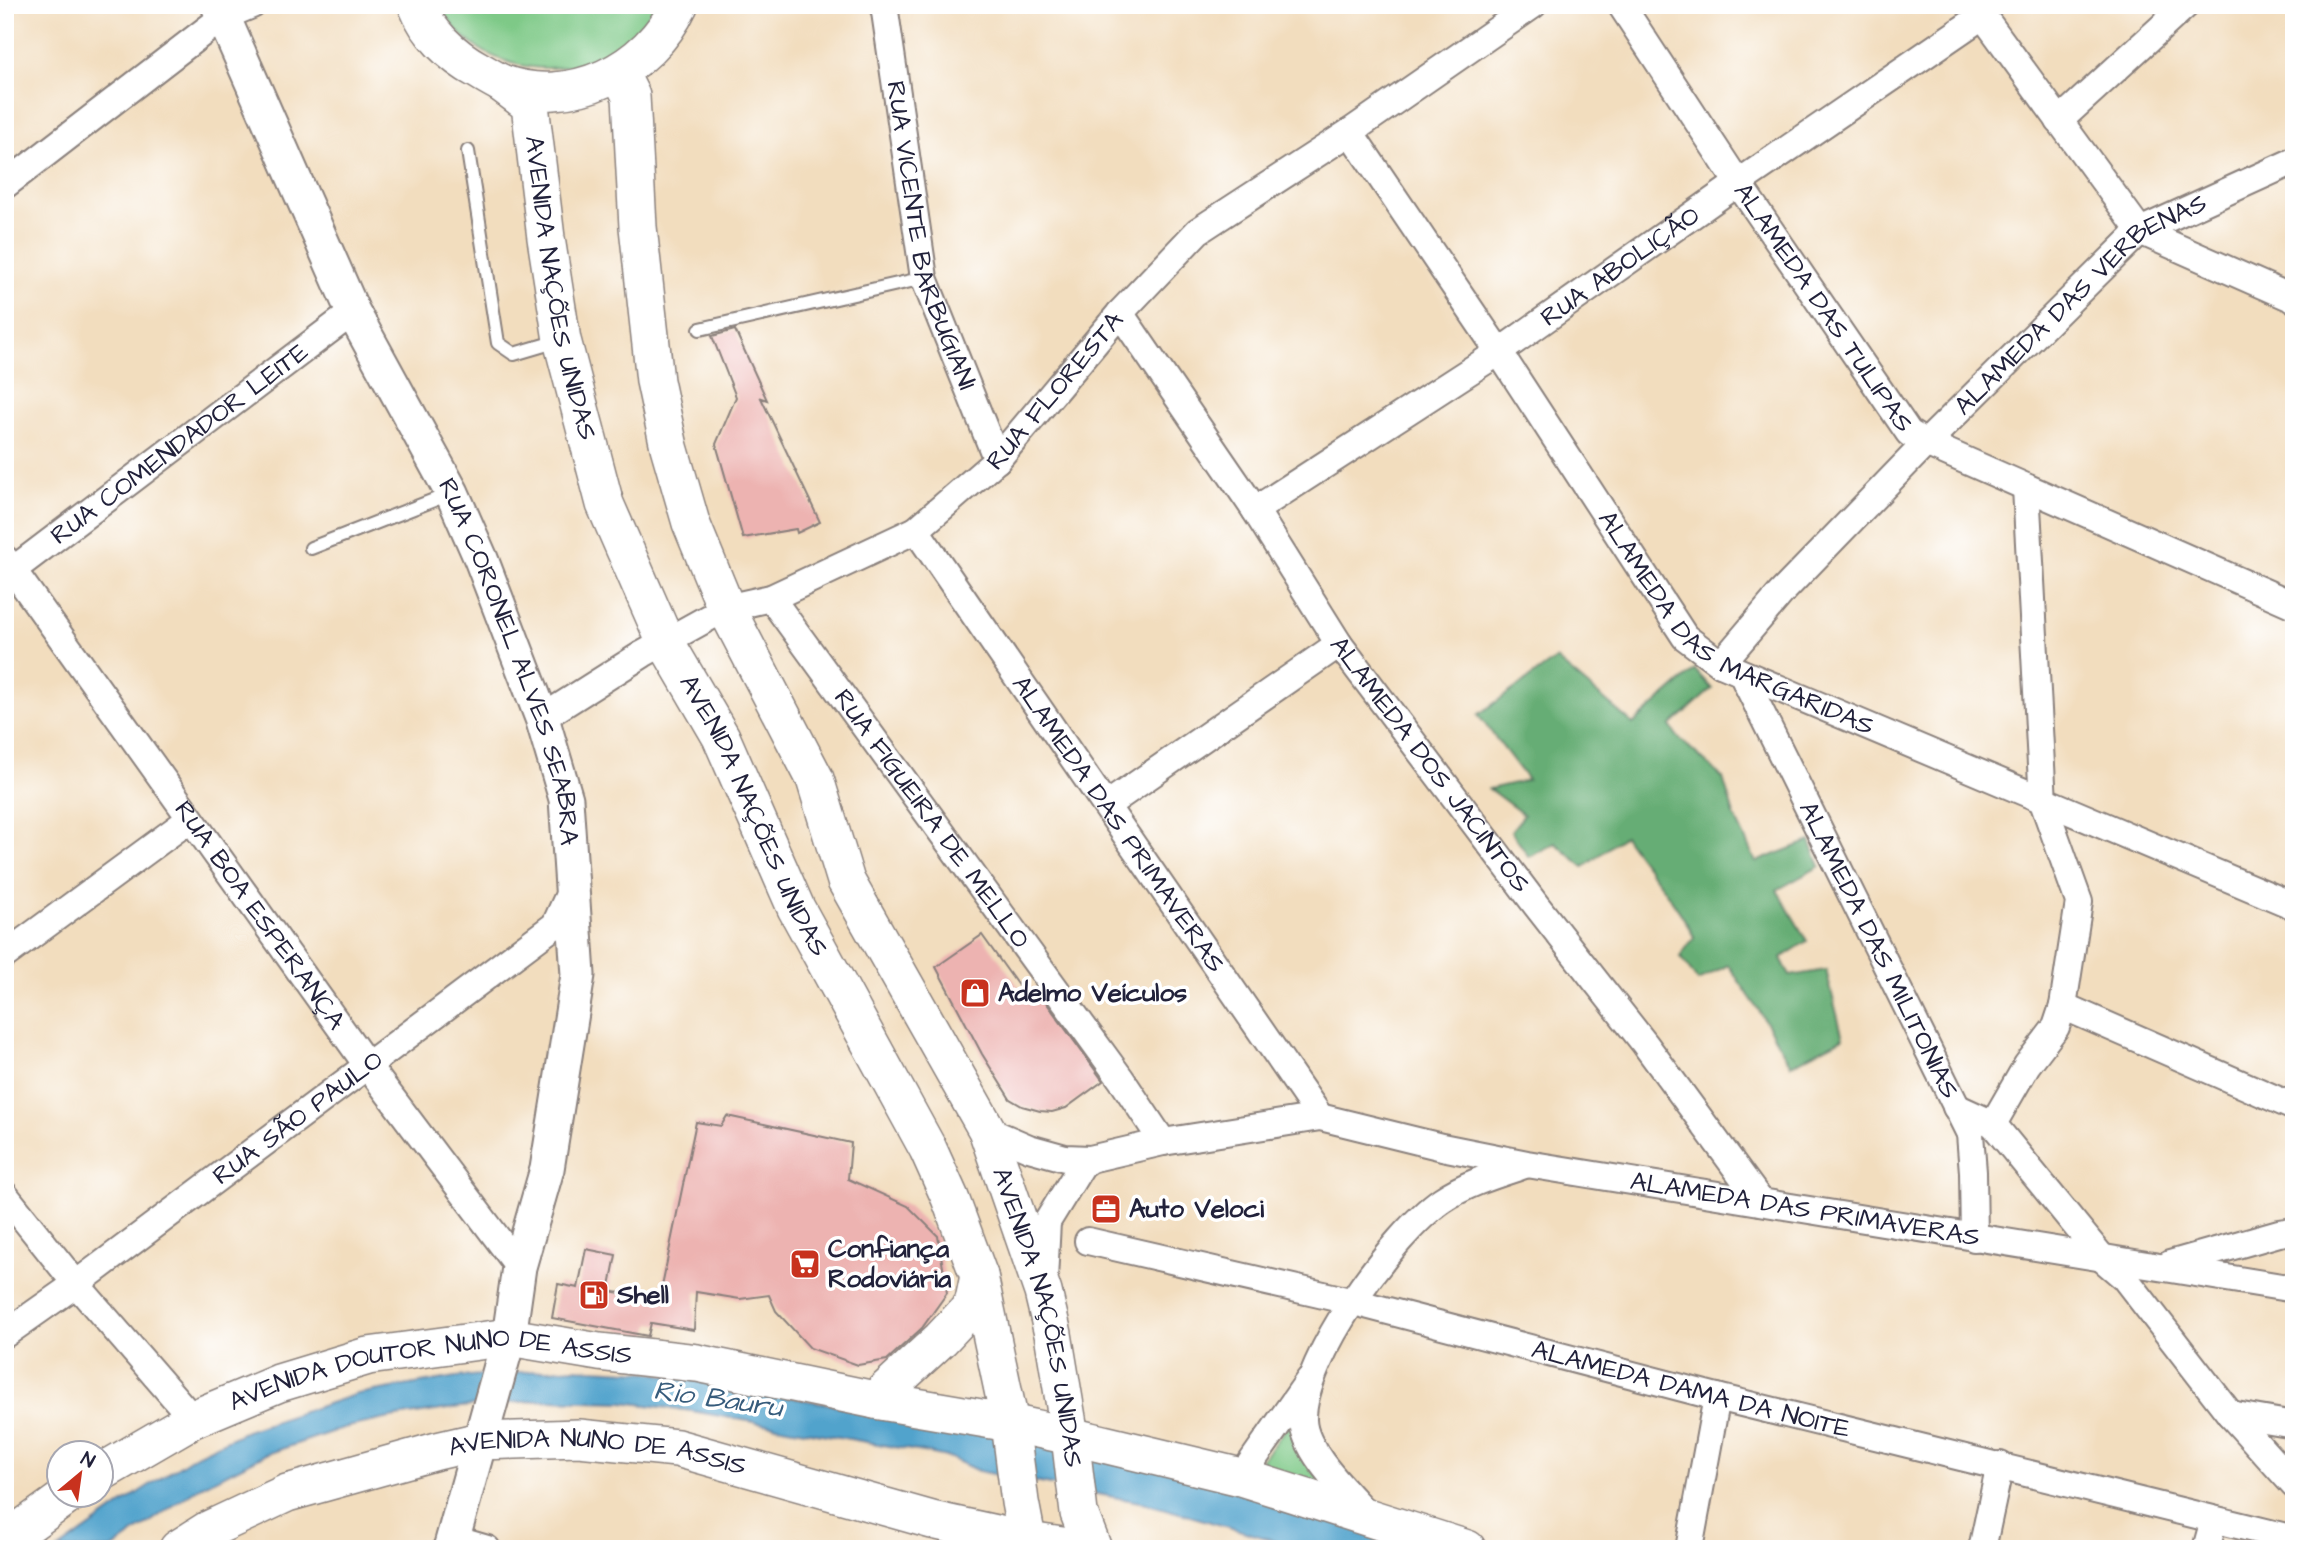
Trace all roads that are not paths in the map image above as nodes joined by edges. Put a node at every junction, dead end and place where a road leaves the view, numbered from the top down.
1 (417, 5) edge
2 (680, 5) edge
3 (884, 5) edge
4 (1533, 5) edge
5 (1621, 5) edge
6 (2186, 5) edge
7 (231, 9) edge
8 (1979, 11) edge
9 (619, 72) junction
10 (501, 83) junction
11 (2059, 121) junction
12 (1350, 132) junction
13 (468, 151) dead end
14 (2294, 161) edge
15 (1738, 183) junction
16 (5, 185) edge
17 (2140, 231) junction
18 (925, 278) junction
19 (2294, 299) edge
20 (353, 312) junction
21 (1120, 313) junction
22 (700, 329) dead end
23 (562, 340) junction
24 (1499, 352) junction
25 (1926, 443) junction
26 (997, 460) junction
27 (2026, 488) junction
28 (452, 493) junction
29 (1255, 510) junction
30 (916, 530) junction
31 (311, 548) dead end
32 (8, 568) edge
33 (771, 598) junction
34 (2294, 605) edge
35 (726, 608) junction
36 (665, 641) junction
37 (1339, 644) junction
38 (1731, 669) junction
39 (542, 718) junction
40 (2043, 802) junction
41 (1107, 805) junction
42 (190, 819) junction
43 (846, 881) junction
44 (573, 886) junction
45 (2294, 906) edge
46 (796, 908) junction
47 (5, 955) edge
48 (2063, 1006) junction
49 (367, 1065) junction
50 (1955, 1107) junction
51 (2294, 1107) edge
52 (1320, 1117) junction
53 (1993, 1124) junction
54 (987, 1130) junction
55 (1163, 1142) junction
56 (1442, 1147) junction
57 (1090, 1158) junction
58 (1527, 1164) junction
59 (5, 1195) edge
60 (1443, 1200) junction
61 (1761, 1202) junction
62 (2286, 1232) edge
63 (1974, 1238) junction
64 (1088, 1241) dead end
65 (2104, 1260) junction
66 (519, 1266) junction
67 (2162, 1267) junction
68 (979, 1276) junction
69 (76, 1284) junction
70 (2264, 1285) junction
71 (2294, 1289) edge
72 (1043, 1292) junction
73 (1354, 1302) junction
74 (5, 1334) edge
75 (505, 1350) junction
76 (1314, 1373) junction
77 (1717, 1397) junction
78 (875, 1400) junction
79 (2230, 1414) junction
80 (193, 1419) junction
81 (2294, 1425) edge
82 (1011, 1426) junction
83 (483, 1429) junction
84 (1070, 1441) junction
85 (116, 1464) edge
86 (2000, 1465) junction
87 (1241, 1477) junction
88 (2294, 1485) edge
89 (51, 1508) edge
90 (1367, 1515) junction
91 (932, 1520) junction
92 (2214, 1520) junction
93 (2294, 1539) edge
94 (5, 1541) edge
95 (451, 1544) edge
96 (1028, 1545) edge
97 (178, 1549) edge
98 (487, 1549) edge
99 (965, 1549) edge
100 (1083, 1549) edge
101 (1093, 1549) edge
102 (1467, 1549) edge
103 (1689, 1549) edge
104 (1982, 1549) edge
105 (2206, 1549) edge

1 - 10 main road, AVENIDA NAÇÕES UNIDAS
2 - 9 main road, AVENIDA NAÇÕES UNIDAS
3 - 18 street, RUA VICENTE BARBUGIANI
4 - 12 street, RUA FLORESTA
5 - 15 street, ALAMEDA DAS TULIPAS
6 - 11 street
7 - 16 street
7 - 20 street, RUA CORONEL ALVES SEABRA
8 - 11 street
8 - 15 street, RUA ABOLIÇÃO
9 - 10 main road, AVENIDA NAÇÕES UNIDAS
9 - 35 main road, AVENIDA NAÇÕES UNIDAS
10 - 23 main road, AVENIDA NAÇÕES UNIDAS
11 - 17 street
12 - 21 street, RUA FLORESTA
12 - 24 street, ALAMEDA DAS MARGARIDAS
13 - 23 lane
14 - 17 street, ALAMEDA DAS VERBENAS
15 - 24 street, RUA ABOLIÇÃO
15 - 25 street, ALAMEDA DAS TULIPAS
17 - 19 street
17 - 25 street, ALAMEDA DAS VERBENAS
18 - 22 lane
18 - 26 street, RUA VICENTE BARBUGIANI
20 - 28 street, RUA CORONEL ALVES SEABRA
20 - 32 street, RUA COMENDADOR LEITE
21 - 26 street, RUA FLORESTA
21 - 29 street, ALAMEDA DOS JACINTOS
23 - 36 main road, AVENIDA NAÇÕES UNIDAS
24 - 29 street, RUA ABOLIÇÃO
24 - 38 street, ALAMEDA DAS MARGARIDAS
25 - 27 street, ALAMEDA DAS TULIPAS
25 - 38 street, ALAMEDA DAS VERBENAS
26 - 30 street, RUA FLORESTA
27 - 34 street, ALAMEDA DAS TULIPAS
27 - 40 street
28 - 31 lane
28 - 39 street, RUA CORONEL ALVES SEABRA
29 - 37 street, ALAMEDA DOS JACINTOS
30 - 33 street, RUA FLORESTA
30 - 41 street, ALAMEDA DAS PRIMAVERAS
32 - 42 street, RUA BOA ESPERANÇA
33 - 35 street, RUA FLORESTA
33 - 55 street, RUA FIGUEIRA DE MELLO
35 - 36 street, RUA FLORESTA
35 - 43 main road, AVENIDA NAÇÕES UNIDAS
36 - 39 street, RUA FLORESTA
36 - 46 main road, AVENIDA NAÇÕES UNIDAS
37 - 41 street
37 - 61 street, ALAMEDA DOS JACINTOS
38 - 40 street, ALAMEDA DAS MARGARIDAS
38 - 50 street, ALAMEDA DAS MILITONIAS
39 - 44 street, RUA CORONEL ALVES SEABRA
40 - 45 street, ALAMEDA DAS MARGARIDAS
40 - 48 street
41 - 52 street, ALAMEDA DAS PRIMAVERAS
42 - 47 street
42 - 49 street, RUA BOA ESPERANÇA
43 - 46 main road
43 - 54 main road, AVENIDA NAÇÕES UNIDAS
44 - 49 street, RUA SÃO PAULO
44 - 66 street, RUA CORONEL ALVES SEABRA
46 - 68 main road, AVENIDA NAÇÕES UNIDAS
48 - 51 street
48 - 53 street
49 - 66 street, RUA BOA ESPERANÇA
49 - 69 street, RUA SÃO PAULO
50 - 53 street
50 - 63 street, ALAMEDA DAS MILITONIAS
52 - 55 street, ALAMEDA DAS PRIMAVERAS
52 - 56 street, ALAMEDA DAS PRIMAVERAS
53 - 65 street
54 - 57 street, ALAMEDA DAS PRIMAVERAS
54 - 72 main road, AVENIDA NAÇÕES UNIDAS
55 - 57 street, ALAMEDA DAS PRIMAVERAS
56 - 58 street, ALAMEDA DAS PRIMAVERAS
56 - 60 street
57 - 72 street
58 - 60 street
58 - 61 street, ALAMEDA DAS PRIMAVERAS
59 - 69 street
60 - 73 street
61 - 63 street, ALAMEDA DAS PRIMAVERAS
62 - 67 street
62 - 70 street
63 - 65 street, ALAMEDA DAS PRIMAVERAS
64 - 73 street, ALAMEDA DAMA DA NOITE
65 - 67 street, ALAMEDA DAS PRIMAVERAS
65 - 79 street
66 - 75 street, RUA CORONEL ALVES SEABRA
67 - 70 street, ALAMEDA DAS PRIMAVERAS
68 - 78 main road
68 - 82 main road, AVENIDA NAÇÕES UNIDAS
69 - 74 street, RUA SÃO PAULO
69 - 80 street
70 - 71 street, ALAMEDA DAS PRIMAVERAS
72 - 84 main road, AVENIDA NAÇÕES UNIDAS
73 - 76 street
73 - 77 street, ALAMEDA DAMA DA NOITE
75 - 78 main road, AVENIDA DOUTOR NUNO DE ASSIS
75 - 80 main road, AVENIDA DOUTOR NUNO DE ASSIS
75 - 83 street, RUA CORONEL ALVES SEABRA
76 - 87 street
76 - 90 street
77 - 86 street, ALAMEDA DAMA DA NOITE
77 - 103 street
78 - 82 main road, AVENIDA DOUTOR NUNO DE ASSIS
79 - 81 street
79 - 88 street
80 - 85 main road, AVENIDA DOUTOR NUNO DE ASSIS
82 - 84 main road, AVENIDA DOUTOR NUNO DE ASSIS
82 - 96 main road, AVENIDA NAÇÕES UNIDAS
83 - 91 main road, AVENIDA NUNO DE ASSIS
83 - 95 street, RUA CORONEL ALVES SEABRA
83 - 97 main road, AVENIDA NUNO DE ASSIS
84 - 87 main road, AVENIDA DOUTOR NUNO DE ASSIS
84 - 101 main road, AVENIDA NAÇÕES UNIDAS
86 - 92 street, ALAMEDA DAMA DA NOITE
86 - 104 street
87 - 90 main road, AVENIDA DOUTOR NUNO DE ASSIS
89 - 94 main road
90 - 102 main road, AVENIDA DOUTOR NUNO DE ASSIS
91 - 96 main road, AVENIDA NUNO DE ASSIS
91 - 99 main road
92 - 93 street, ALAMEDA DAMA DA NOITE
92 - 105 street
95 - 98 street
96 - 100 main road

